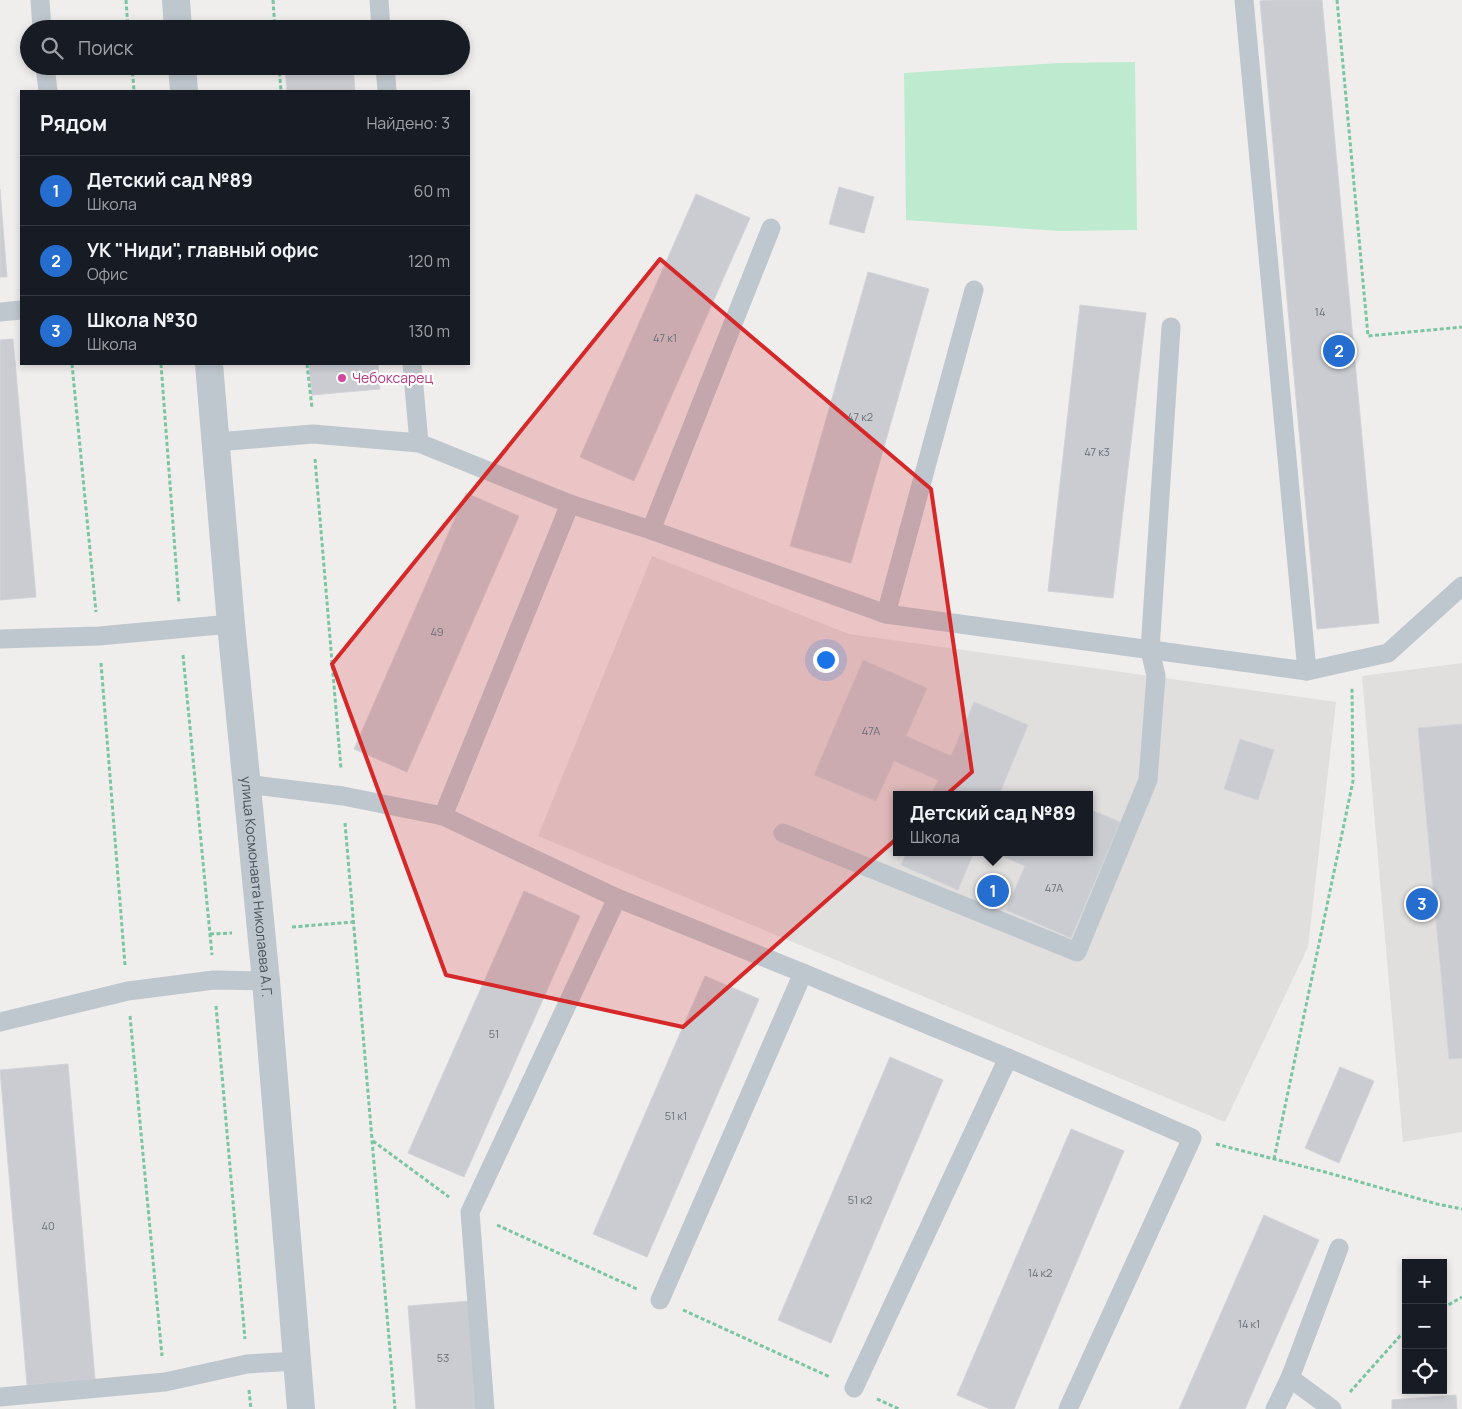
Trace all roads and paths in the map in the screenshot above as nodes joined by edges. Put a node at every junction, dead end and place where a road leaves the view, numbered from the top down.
1 (40, 0) edge
2 (126, 0) edge
3 (176, 0) edge
4 (273, 0) edge
5 (379, 0) edge
6 (1244, 0) edge
7 (1337, 0) edge
8 (41, 20) edge
9 (127, 20) edge
10 (177, 20) edge
11 (275, 20) edge
12 (380, 20) edge
13 (46, 75) edge
14 (133, 75) edge
15 (183, 75) edge
16 (280, 75) edge
17 (386, 75) edge
18 (48, 90) edge
19 (134, 90) edge
20 (184, 90) edge
21 (281, 90) edge
22 (387, 90) edge
23 (771, 228) dead end
24 (974, 290) dead end
25 (20, 310) edge
26 (0, 312) edge
27 (1171, 327) dead end
28 (1462, 327) edge
29 (72, 365) edge
30 (161, 365) edge
31 (209, 365) edge
32 (307, 365) edge
33 (412, 365) edge
34 (312, 413) dead end
35 (216, 442) junction
36 (419, 443) junction
37 (315, 450) dead end
38 (570, 504) junction
39 (651, 530) junction
40 (1462, 586) edge
41 (179, 607) dead end
42 (886, 614) junction
43 (231, 624) junction
44 (98, 636) junction
45 (0, 639) edge
46 (183, 649) dead end
47 (1150, 650) junction
48 (1352, 661) junction
49 (1307, 671) junction
50 (342, 775) dead end
51 (246, 784) junction
52 (345, 815) dead end
53 (443, 816) junction
54 (783, 833) dead end
55 (618, 898) junction
56 (353, 922) junction
57 (286, 928) dead end
58 (236, 932) dead end
59 (210, 934) junction
60 (212, 961) dead end
61 (803, 973) junction
62 (266, 981) junction
63 (128, 991) junction
64 (216, 1000) dead end
65 (0, 1022) edge
66 (1008, 1058) junction
67 (1192, 1138) junction
68 (373, 1140) junction
69 (1274, 1159) junction
70 (1462, 1209) edge
71 (470, 1212) junction
72 (1339, 1248) dead end
73 (1462, 1297) edge
74 (660, 1300) junction
75 (1447, 1306) edge
76 (1402, 1335) edge
77 (246, 1347) dead end
78 (297, 1361) junction
79 (1290, 1378) junction
80 (164, 1382) junction
81 (854, 1388) junction
82 (1348, 1394) dead end
83 (0, 1397) edge
84 (301, 1409) edge
85 (395, 1409) edge
86 (485, 1409) edge
87 (899, 1409) edge
88 (1068, 1409) edge
89 (1275, 1409) edge
90 (1332, 1409) edge

1 - 8 lane
2 - 9 path
3 - 10 street
4 - 11 path
5 - 12 lane
6 - 49 lane
7 - 28 path
13 - 18 lane
14 - 19 path
15 - 20 street
16 - 21 path
17 - 22 lane
23 - 39 lane
24 - 42 lane
25 - 26 lane
27 - 47 lane
29 - 44 path
30 - 41 path
31 - 35 street, улица Космонавта Николаева А.Г.
32 - 34 path
33 - 36 lane
35 - 36 lane
35 - 43 street, улица Космонавта Николаева А.Г.
36 - 38 lane
37 - 50 path
38 - 39 lane
38 - 53 lane
39 - 42 lane
40 - 48 lane
42 - 47 lane
43 - 44 lane
43 - 51 street, улица Космонавта Николаева А.Г.
44 - 45 lane
44 - 63 path
46 - 59 path
47 - 49 lane
47 - 54 lane
48 - 49 lane
48 - 69 path
51 - 53 lane
51 - 62 street, улица Космонавта Николаева А.Г.
52 - 56 path
53 - 55 lane
55 - 61 lane
55 - 71 lane
56 - 57 path
56 - 68 path
58 - 59 path
59 - 60 path
61 - 66 lane
61 - 74 lane
62 - 63 lane
62 - 78 street, улица Космонавта Николаева А.Г.
63 - 65 lane
63 - 80 path
64 - 77 path
66 - 67 lane
66 - 81 lane
67 - 69 path
67 - 88 lane
68 - 71 path
68 - 85 path
69 - 70 path
71 - 74 path
71 - 86 lane
72 - 79 lane
73 - 75 path
74 - 81 path
76 - 82 path
78 - 80 lane
78 - 84 street, улица Космонавта Николаева А.Г.
79 - 89 lane
79 - 90 lane
80 - 83 lane
81 - 87 path

